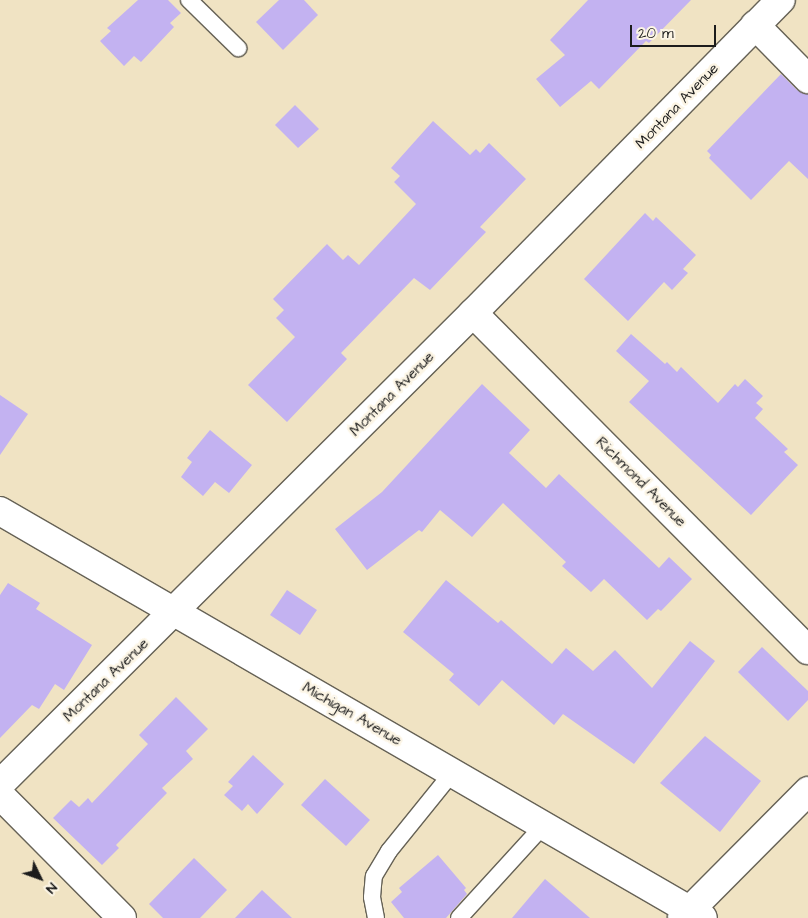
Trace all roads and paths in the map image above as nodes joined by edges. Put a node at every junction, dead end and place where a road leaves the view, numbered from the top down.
1 (189, 0) edge
2 (781, 0) edge
3 (756, 25) junction
4 (238, 48) dead end
5 (808, 80) edge
6 (473, 313) junction
7 (0, 511) edge
8 (176, 612) junction
9 (808, 650) edge
10 (452, 773) junction
11 (0, 784) edge
12 (808, 792) edge
13 (0, 795) edge
14 (543, 826) junction
15 (691, 916) edge
16 (122, 918) edge
17 (376, 918) edge
18 (459, 918) edge

1 - 4 lane
2 - 3 street, Montana Avenue
3 - 5 street
3 - 6 street, Montana Avenue
6 - 8 street, Montana Avenue
6 - 9 street, Richmond Avenue
7 - 8 street, Michigan Avenue
8 - 10 street, Michigan Avenue
8 - 11 street, Montana Avenue
10 - 14 street, Michigan Avenue
10 - 17 lane
12 - 15 street
13 - 16 street
14 - 15 street, Michigan Avenue
14 - 18 lane

